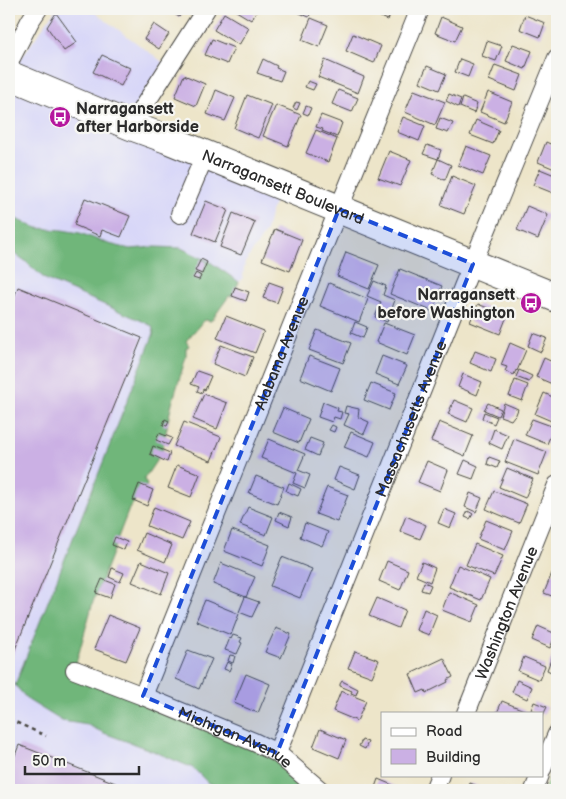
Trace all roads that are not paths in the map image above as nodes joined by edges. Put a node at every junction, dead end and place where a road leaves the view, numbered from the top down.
1 (38, 9) edge
2 (206, 9) edge
3 (420, 9) edge
4 (557, 58) edge
5 (9, 62) edge
6 (9, 74) edge
7 (130, 126) junction
8 (205, 155) junction
9 (339, 209) junction
10 (180, 214) dead end
11 (473, 264) junction
12 (557, 298) edge
13 (557, 485) edge
14 (76, 670) dead end
15 (143, 696) junction
16 (466, 712) edge
17 (557, 734) edge
18 (277, 753) junction
19 (544, 764) edge
20 (440, 776) edge
21 (540, 776) edge
22 (320, 790) edge
23 (434, 790) edge
24 (534, 790) edge

1 - 5 street
2 - 7 street
3 - 9 street, Alabama Avenue
4 - 11 street, Massachusetts Avenue
6 - 7 main road, Narragansett Boulevard
7 - 8 main road, Narragansett Boulevard
8 - 9 main road, Narragansett Boulevard
8 - 10 street
9 - 11 main road, Narragansett Boulevard
9 - 15 street, Alabama Avenue
11 - 12 main road, Narragansett Boulevard
11 - 18 street, Massachusetts Avenue
13 - 16 street, Washington Avenue
14 - 15 street, Michigan Avenue
15 - 18 street, Michigan Avenue
17 - 19 street
18 - 22 street, Michigan Avenue
20 - 23 street
21 - 24 street

